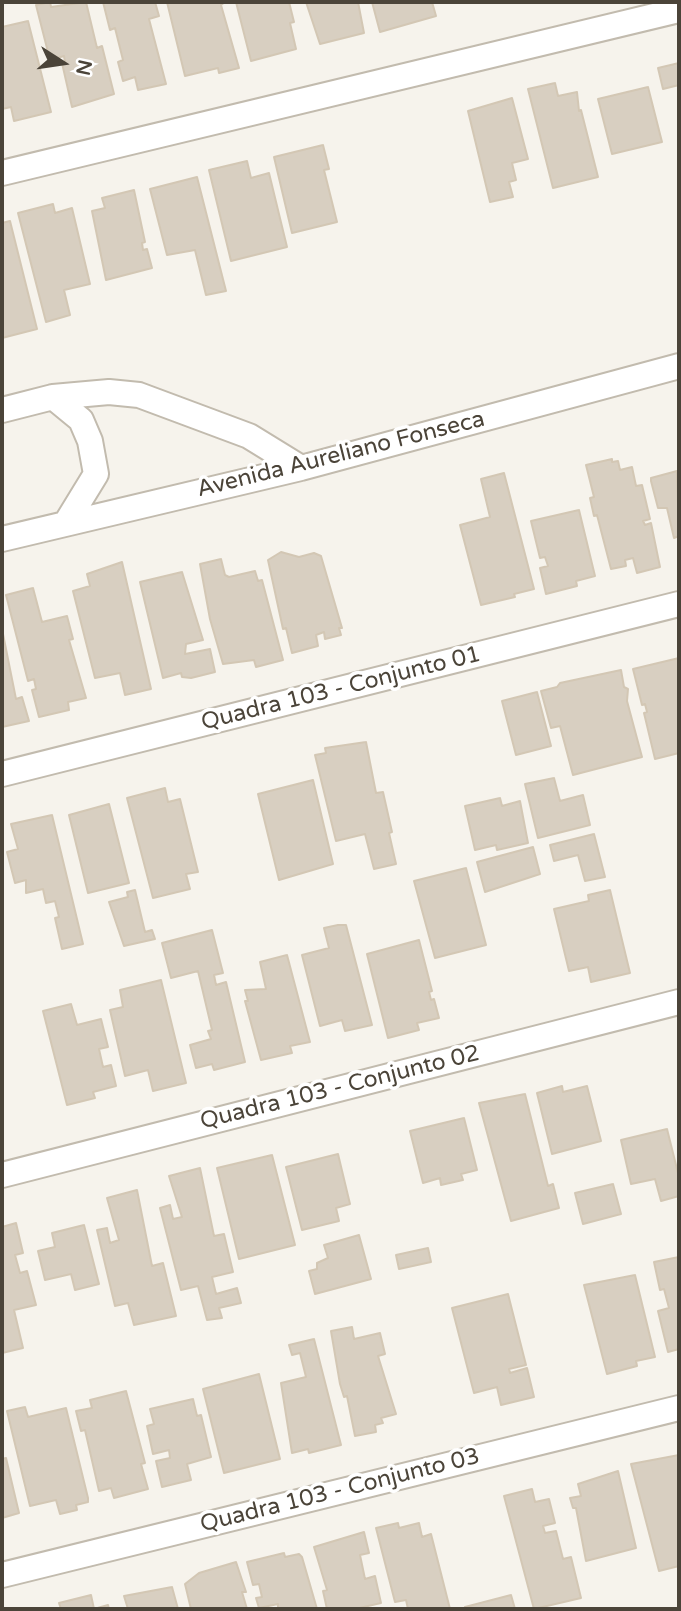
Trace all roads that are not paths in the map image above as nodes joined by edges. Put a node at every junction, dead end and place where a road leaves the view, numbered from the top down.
1 (679, 10) edge
2 (2, 173) edge
3 (679, 366) edge
4 (54, 397) junction
5 (2, 410) edge
6 (301, 468) junction
7 (66, 523) junction
8 (2, 539) edge
9 (679, 604) edge
10 (2, 774) edge
11 (679, 1002) edge
12 (2, 1175) edge
13 (679, 1408) edge
14 (2, 1575) edge

1 - 2 street
3 - 6 street, Avenida Aureliano Fonseca
4 - 5 street
4 - 6 street
4 - 7 street
6 - 7 street, Avenida Aureliano Fonseca
7 - 8 street, Avenida Aureliano Fonseca
9 - 10 street, Quadra 103 - Conjunto 01
11 - 12 street, Quadra 103 - Conjunto 02
13 - 14 street, Quadra 103 - Conjunto 03

